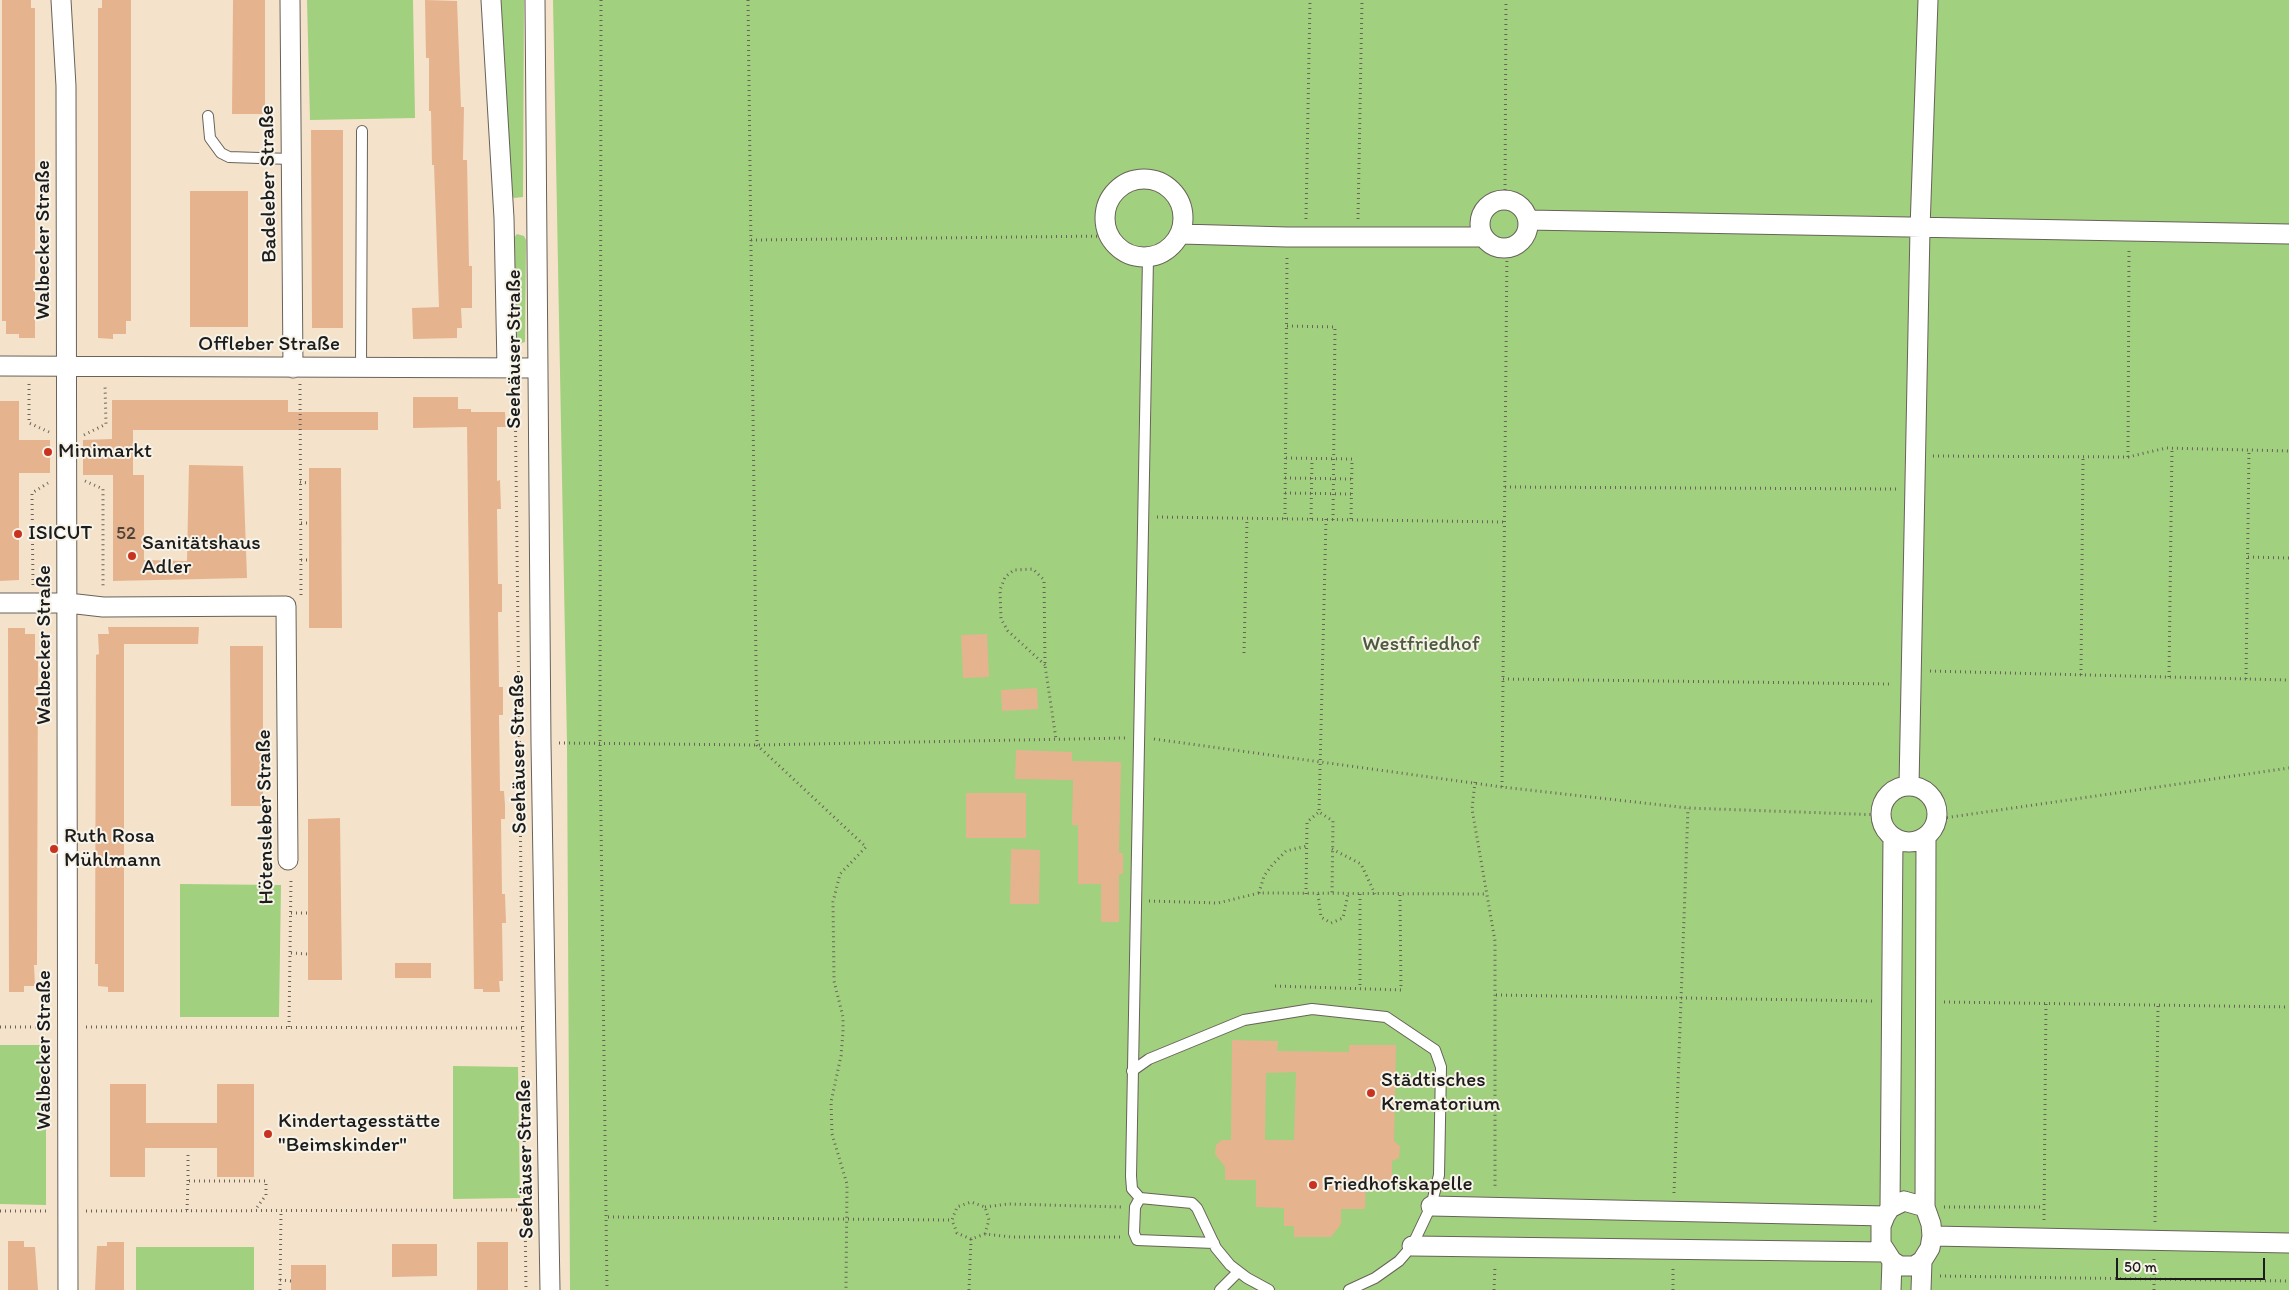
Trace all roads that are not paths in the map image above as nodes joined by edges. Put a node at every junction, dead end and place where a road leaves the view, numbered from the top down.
1 (61, 0) edge
2 (290, 0) edge
3 (491, 0) edge
4 (535, 0) edge
5 (1928, 0) edge
6 (208, 116) dead end
7 (362, 131) dead end
8 (291, 159) junction
9 (504, 218) junction
10 (537, 218) junction
11 (1528, 220) junction
12 (1920, 229) junction
13 (1181, 234) junction
14 (2289, 234) edge
15 (1484, 237) junction
16 (1148, 258) junction
17 (0, 366) edge
18 (67, 366) junction
19 (296, 368) junction
20 (361, 368) junction
21 (538, 368) junction
22 (511, 374) junction
23 (0, 603) edge
24 (68, 603) junction
25 (1909, 786) junction
26 (1926, 836) junction
27 (1893, 837) junction
28 (288, 860) road end
29 (1132, 1071) junction
30 (1137, 1202) junction
31 (1431, 1206) junction
32 (1924, 1207) junction
33 (1887, 1212) junction
34 (1932, 1236) junction
35 (1214, 1243) junction
36 (2289, 1243) edge
37 (1412, 1246) junction
38 (1889, 1256) junction
39 (1238, 1272) junction
40 (1922, 1276) edge
41 (68, 1290) edge
42 (550, 1290) edge
43 (1220, 1290) edge
44 (1269, 1290) edge
45 (1349, 1290) edge
46 (1891, 1290) edge

1 - 18 street, Walbecker Straße
2 - 8 street, Badeleber Straße
3 - 9 street, Seehäuser Straße
4 - 10 street, Seehäuser Straße
5 - 12 street
6 - 8 lane
7 - 20 lane
8 - 19 street, Badeleber Straße
9 - 10 street
9 - 22 street, Seehäuser Straße
10 - 21 street, Seehäuser Straße
11 - 12 street
11 - 15 street
11 - 15 street
12 - 14 street
12 - 25 street
13 - 15 street
13 - 16 street
13 - 16 street
16 - 29 lane
17 - 18 street, Offleber Straße
18 - 19 street, Offleber Straße
18 - 24 street, Walbecker Straße
19 - 20 street, Offleber Straße
20 - 22 street, Offleber Straße
21 - 22 street, Offleber Straße
21 - 42 street, Seehäuser Straße
23 - 24 street
24 - 28 street, Hötensleber Straße
24 - 41 street, Walbecker Straße
25 - 26 street
25 - 27 street
26 - 27 street
26 - 32 street
27 - 33 street
29 - 30 lane
29 - 31 lane
30 - 35 lane
30 - 35 lane
31 - 33 street
31 - 37 lane
32 - 33 street
32 - 34 street
33 - 38 street
34 - 36 street
34 - 40 street
35 - 39 lane
37 - 38 street
37 - 45 lane
38 - 40 street
38 - 46 street
39 - 43 lane
39 - 44 lane

